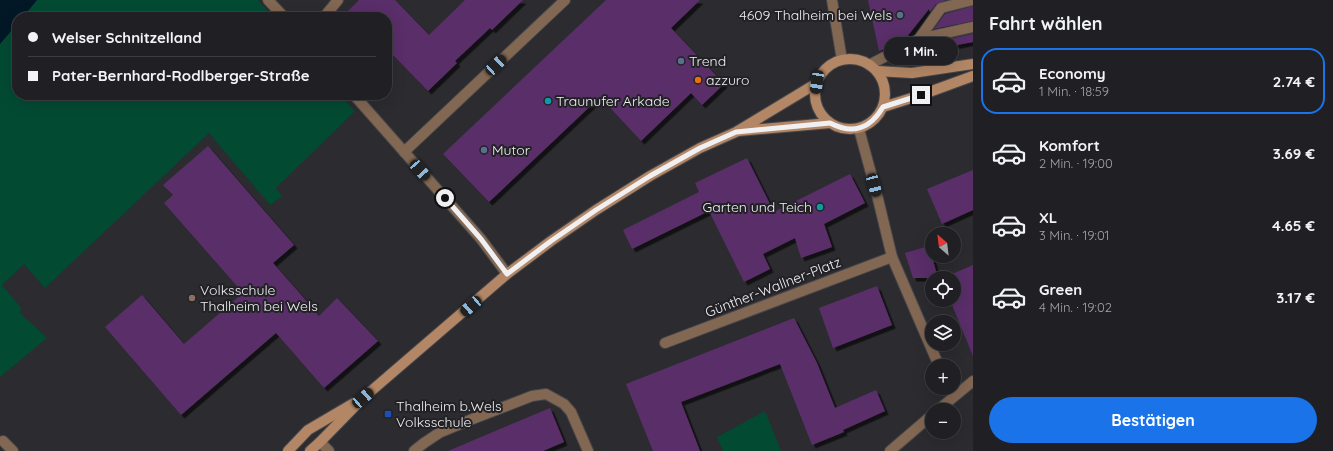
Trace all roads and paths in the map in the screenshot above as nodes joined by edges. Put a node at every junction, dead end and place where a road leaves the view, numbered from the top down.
1 (268, 0) edge
2 (338, 0) edge
3 (565, 0) edge
4 (832, 0) edge
5 (972, 0) edge
6 (279, 12) edge
7 (328, 12) edge
8 (973, 27) edge
9 (919, 39) junction
10 (842, 60) junction
11 (973, 64) edge
12 (873, 68) junction
13 (973, 76) edge
14 (817, 82) junction
15 (358, 100) edge
16 (883, 107) junction
17 (830, 123) junction
18 (859, 129) junction
19 (736, 132) junction
20 (404, 152) junction
21 (892, 257) junction
22 (507, 274) junction
23 (664, 343) dead end
24 (936, 359) edge
25 (973, 381) edge
26 (961, 387) edge
27 (951, 395) edge
28 (363, 398) junction
29 (944, 403) edge
30 (925, 421) edge
31 (3, 441) dead end
32 (320, 442) junction
33 (13, 451) edge
34 (288, 451) edge
35 (310, 451) edge
36 (328, 451) edge
37 (414, 451) edge
38 (588, 451) edge
39 (890, 451) edge

1 - 6 street
2 - 7 street
3 - 20 street
4 - 10 street
5 - 9 street
8 - 9 street
9 - 12 street
10 - 12 main road
10 - 14 main road
11 - 12 main road
12 - 16 main road
13 - 16 main road
14 - 17 main road
14 - 19 main road
15 - 20 street
16 - 18 main road
17 - 18 main road
17 - 19 main road
18 - 21 street
19 - 22 main road
20 - 22 street
21 - 23 street, Günther-Wallner-Platz
21 - 24 street
22 - 28 main road
25 - 26 street
27 - 29 street
28 - 32 main road
28 - 34 main road
30 - 39 street
31 - 33 street
32 - 35 main road
32 - 36 street
37 - 38 street

